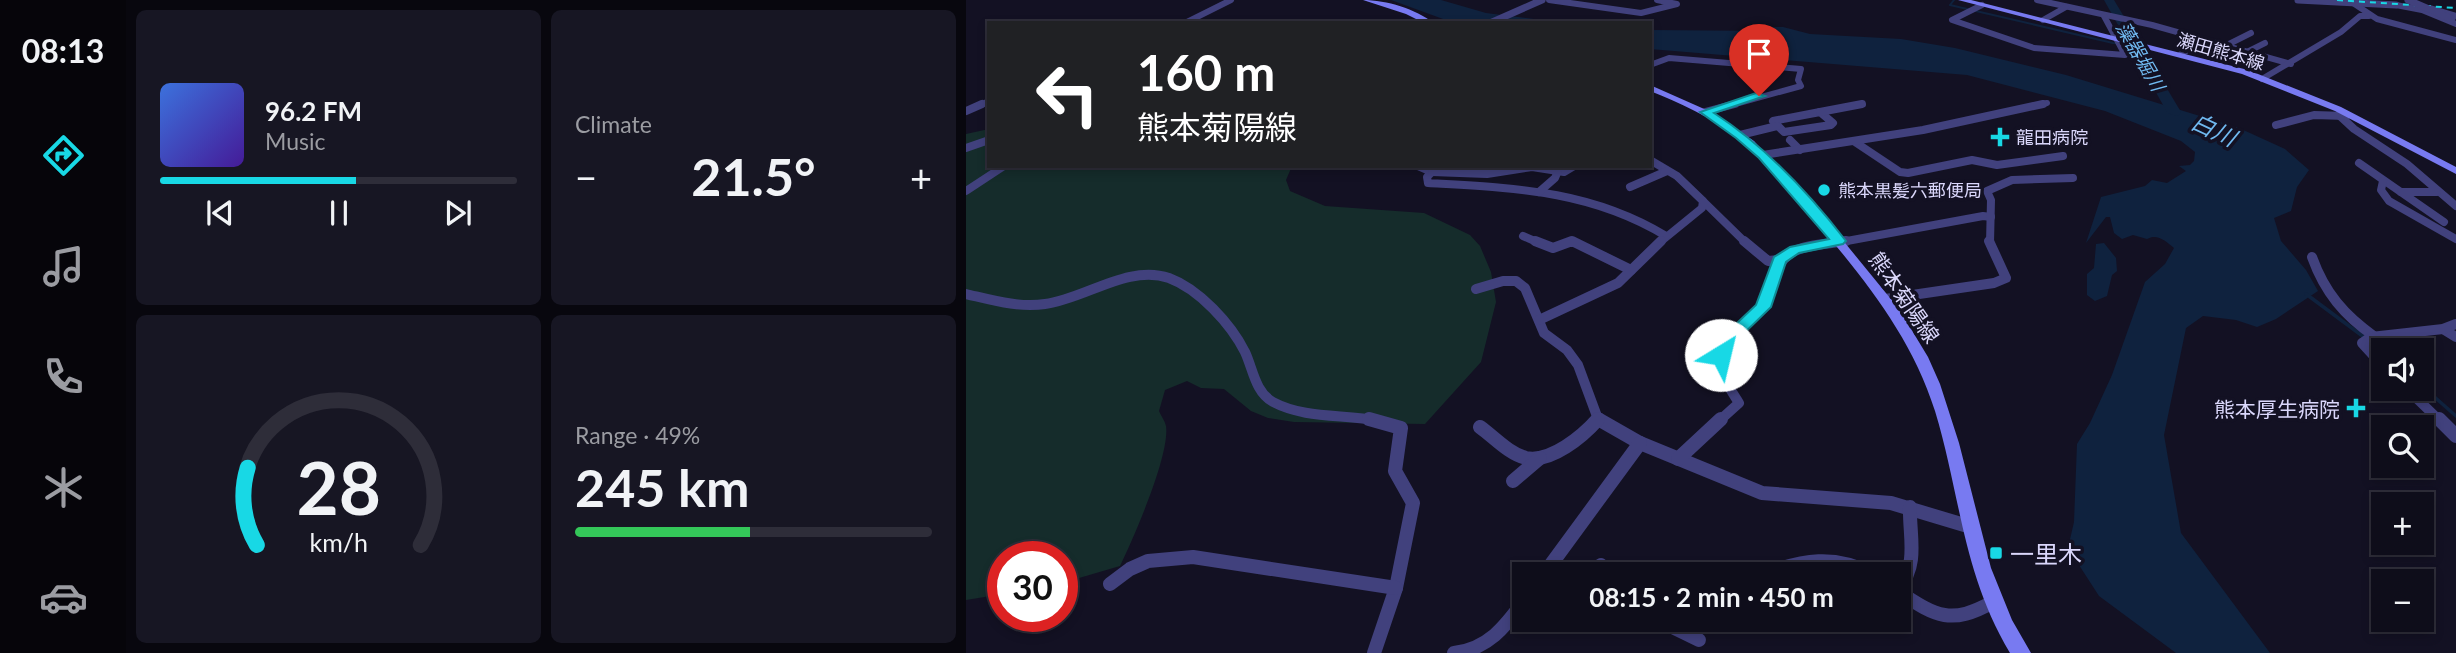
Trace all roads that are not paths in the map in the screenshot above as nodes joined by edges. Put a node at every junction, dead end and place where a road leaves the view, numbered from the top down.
1 (1231, 0) edge
2 (1367, 0) edge
3 (1542, 0) edge
4 (1549, 0) edge
5 (1657, 0) edge
6 (1962, 0) edge
7 (2037, 0) edge
8 (2298, 0) edge
9 (2408, 0) edge
10 (2418, 0) edge
11 (2353, 3) junction
12 (2397, 3) edge
13 (1982, 5) junction
14 (2066, 7) junction
15 (2421, 9) junction
16 (2456, 9) edge
17 (2439, 10) junction
18 (2104, 16) junction
19 (2369, 16) junction
20 (2043, 20) junction
21 (2455, 20) edge
22 (1189, 21) edge
23 (1426, 21) edge
24 (1494, 21) edge
25 (2251, 33) dead end
26 (2118, 39) junction
27 (2206, 40) junction
28 (2456, 40) edge
29 (2266, 43) dead end
30 (2225, 46) junction
31 (2247, 52) junction
32 (2181, 54) junction
33 (1652, 64) edge
34 (2291, 64) junction
35 (2262, 79) junction
36 (1652, 89) edge
37 (987, 102) edge
38 (2047, 103) dead end
39 (1862, 104) dead end
40 (966, 111) edge
41 (1705, 112) junction
42 (1820, 112) junction
43 (2340, 116) junction
44 (2352, 117) junction
45 (2276, 125) dead end
46 (1777, 126) junction
47 (1740, 135) junction
48 (1790, 140) dead end
49 (987, 141) edge
50 (1855, 142) junction
51 (966, 148) edge
52 (1800, 150) junction
53 (1763, 155) junction
54 (2063, 156) dead end
55 (1652, 161) edge
56 (2359, 163) dead end
57 (2456, 163) edge
58 (1997, 165) junction
59 (2445, 165) junction
60 (1001, 168) edge
61 (1423, 168) edge
62 (1502, 168) edge
63 (1520, 168) edge
64 (1536, 168) edge
65 (1571, 168) edge
66 (1558, 170) junction
67 (1667, 171) junction
68 (2456, 171) edge
69 (1432, 172) junction
70 (1495, 173) junction
71 (2073, 178) dead end
72 (2012, 180) junction
73 (2383, 181) junction
74 (1630, 187) dead end
75 (966, 191) edge
76 (1539, 191) junction
77 (2401, 191) junction
78 (2437, 192) junction
79 (1703, 201) junction
80 (2456, 206) edge
81 (1991, 217) junction
82 (2444, 222) dead end
83 (1523, 236) dead end
84 (1666, 236) junction
85 (2456, 239) edge
86 (1839, 241) junction
87 (2312, 257) dead end
88 (1779, 260) junction
89 (1631, 270) junction
90 (1476, 289) dead end
91 (966, 294) edge
92 (1885, 299) junction
93 (1539, 320) junction
94 (2456, 324) edge
95 (2443, 329) junction
96 (2456, 337) edge
97 (2370, 339) joint
98 (2420, 401) edge
99 (1598, 419) junction
100 (1480, 427) dead end
101 (2456, 436) edge
102 (1640, 443) junction
103 (1540, 458) junction
104 (1678, 459) junction
105 (1513, 481) dead end
106 (1910, 508) junction
107 (1971, 527) junction
108 (1553, 562) edge
109 (1801, 562) edge
110 (1846, 562) edge
111 (1911, 572) edge
112 (1110, 584) dead end
113 (1395, 587) junction
114 (1911, 600) edge
115 (1993, 602) junction
116 (1512, 617) edge
117 (1683, 632) edge
118 (1699, 640) dead end
119 (2019, 652) edge
120 (1374, 653) edge
121 (1454, 653) edge

1 - 22 street
2 - 23 main road
3 - 24 street
4 - 5 street
6 - 13 main road, 瀬田熊本線
7 - 14 street
8 - 11 street
9 - 21 street, bridge
10 - 12 street
11 - 12 street
11 - 19 street
12 - 15 street
12 - 17 street
13 - 20 main road, 瀬田熊本線
13 - 26 street
14 - 18 street
14 - 20 street
15 - 17 street
15 - 21 street
16 - 17 street
17 - 21 street
18 - 26 street
18 - 27 street
19 - 28 street
19 - 34 street
20 - 26 main road, 瀬田熊本線
25 - 30 street
26 - 32 main road, 瀬田熊本線
27 - 30 street
27 - 32 street
29 - 31 street
30 - 31 street
31 - 34 street
32 - 35 main road, 瀬田熊本線
33 - 41 street
34 - 35 street
35 - 44 main road, 瀬田熊本線
36 - 41 main road, 熊本菊陽線
37 - 40 street
38 - 50 street
39 - 42 street
41 - 47 main road, 熊本菊陽線
42 - 46 street
42 - 46 street
43 - 44 street
43 - 45 street
43 - 78 street
44 - 59 main road, 瀬田熊本線
46 - 47 street
47 - 53 main road, 熊本菊陽線
48 - 52 street
49 - 51 street
50 - 52 street
50 - 58 street
52 - 53 street
53 - 86 main road, 熊本菊陽線
54 - 58 street
55 - 67 street
56 - 73 street
57 - 59 street
58 - 72 street
59 - 68 main road, 瀬田熊本線
60 - 75 street
61 - 69 street
62 - 70 street
63 - 70 street
64 - 66 street
65 - 66 street
66 - 76 street
67 - 74 street
67 - 79 street
69 - 70 street
69 - 76 street
71 - 72 street
72 - 81 street
73 - 77 street
73 - 85 street
76 - 84 street
77 - 78 street
77 - 82 street
78 - 80 street
79 - 84 street
79 - 88 street
81 - 86 street
81 - 92 street
83 - 89 street
84 - 89 street
86 - 88 street
86 - 92 main road, 熊本菊陽線
87 - 97 street
88 - 104 street
89 - 93 street
90 - 93 street
91 - 113 street
92 - 107 main road, 熊本菊陽線
93 - 99 street
94 - 95 street
95 - 96 street
95 - 97 street
98 - 101 street
99 - 102 street
99 - 103 street
100 - 103 street
102 - 104 street
102 - 108 street
103 - 105 street
104 - 106 street
106 - 107 street
106 - 111 street
107 - 115 main road, 熊本菊陽線
109 - 110 street
112 - 113 street
113 - 120 street
114 - 115 street
115 - 119 main road, 熊本菊陽線
116 - 121 street
117 - 118 street

